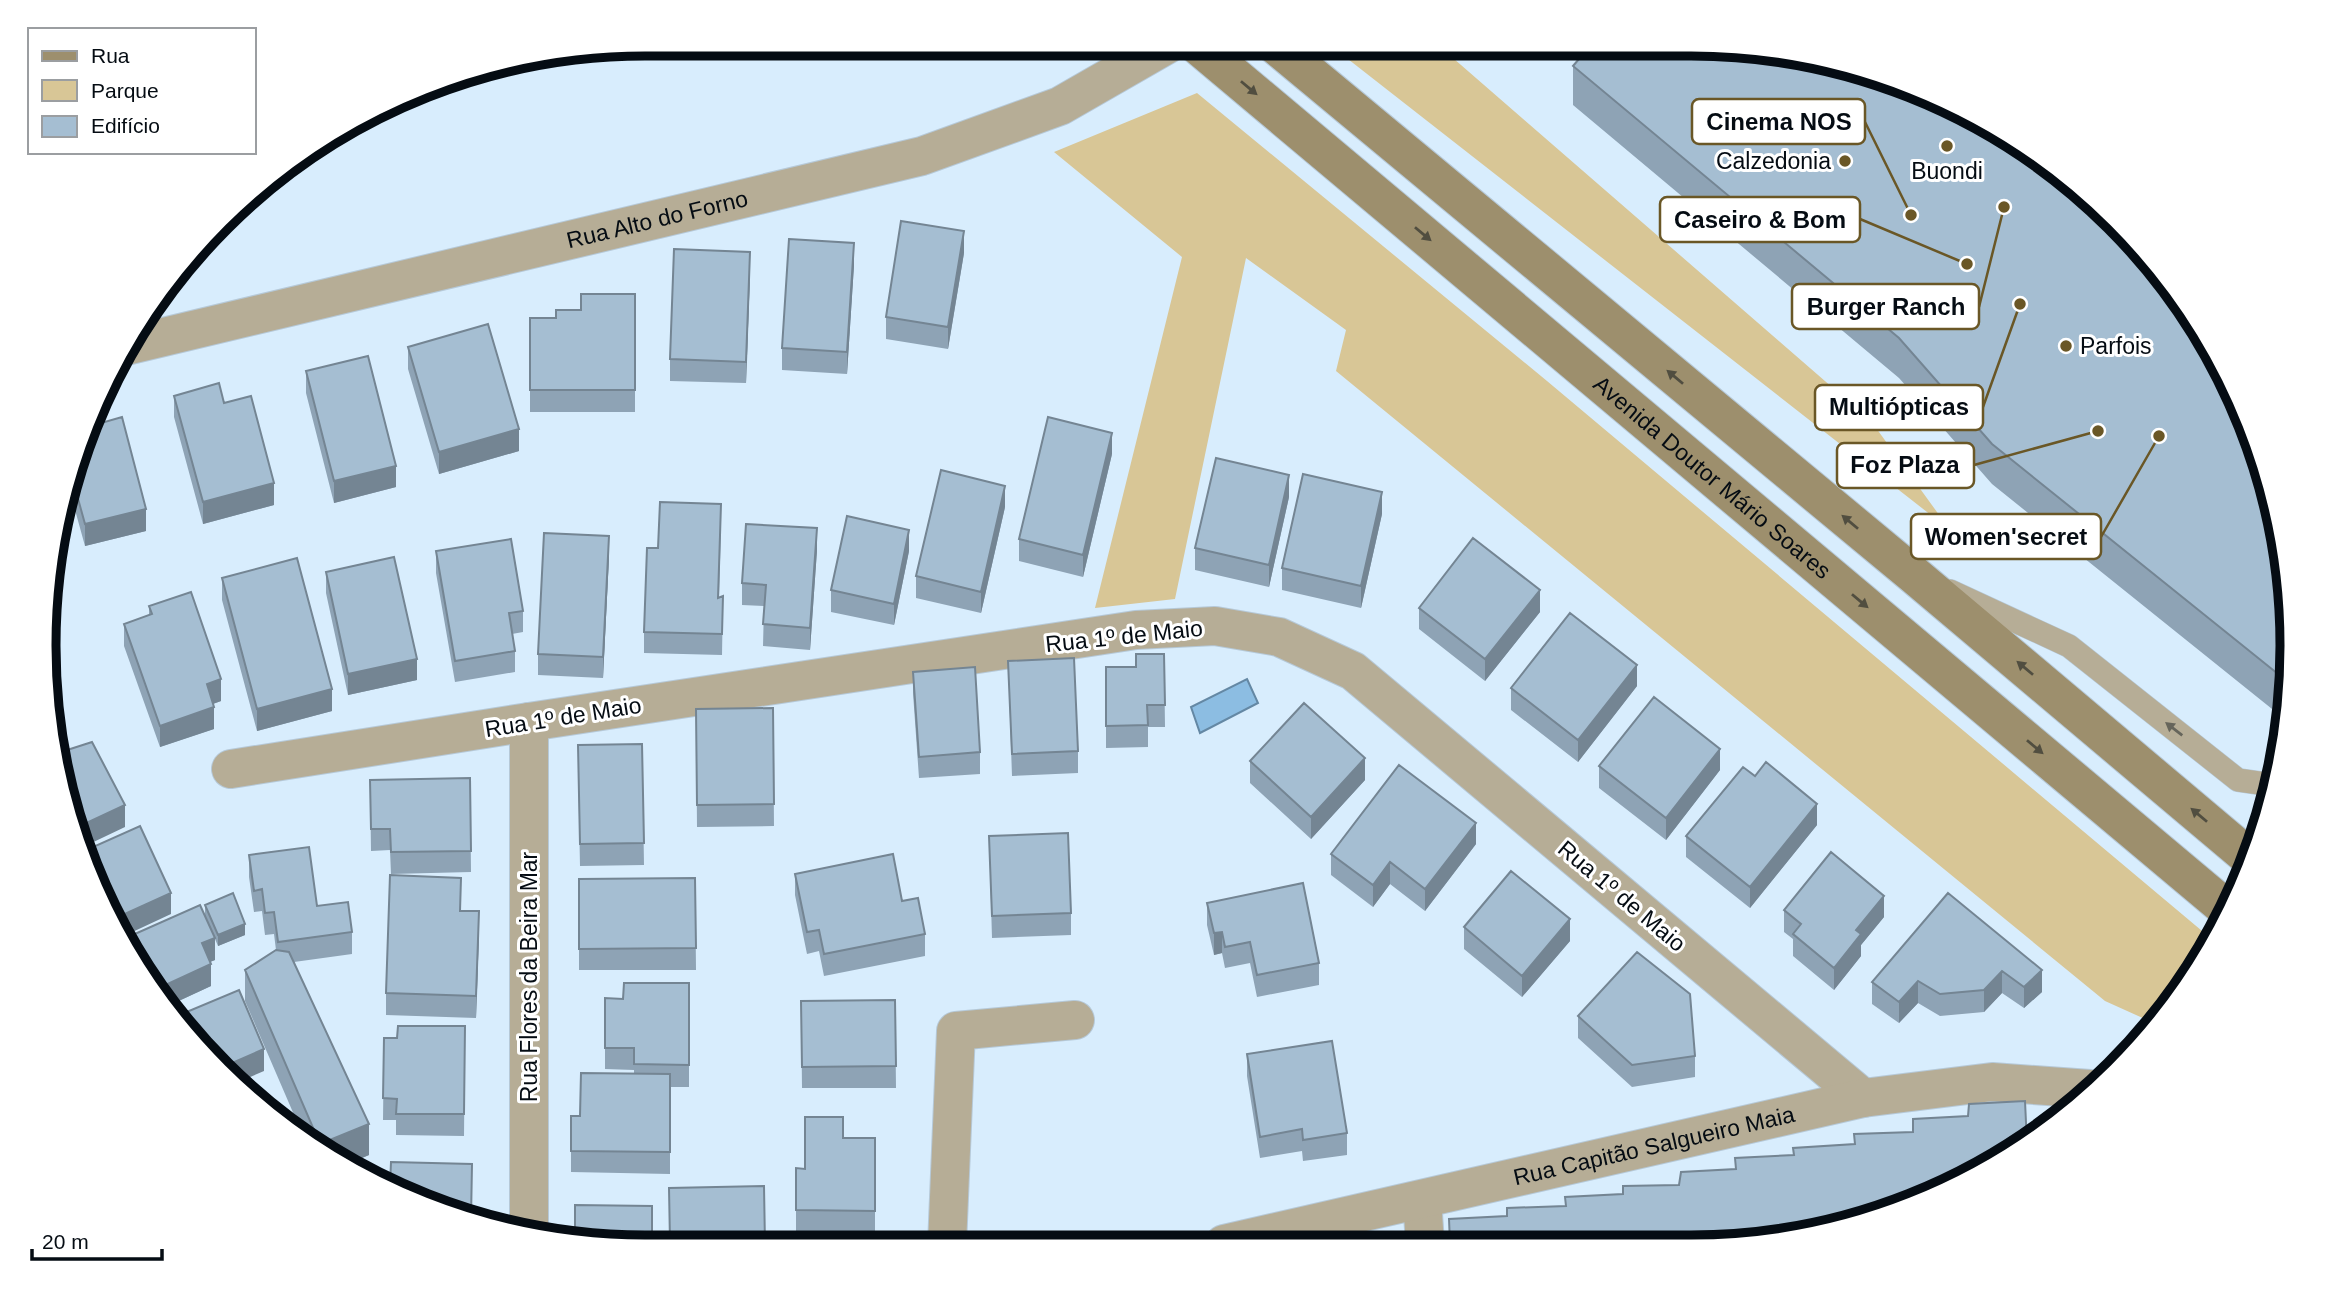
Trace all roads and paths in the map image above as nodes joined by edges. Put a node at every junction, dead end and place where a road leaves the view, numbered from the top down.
1 (1147, 56) edge
2 (1210, 56) edge
3 (1289, 56) edge
4 (140, 343) edge
5 (1914, 575) junction
6 (529, 722) junction
7 (231, 769) dead end
8 (2263, 784) edge
9 (2242, 852) edge
10 (2221, 903) edge
11 (1075, 1020) dead end
12 (2080, 1088) edge
13 (1863, 1098) junction
14 (1422, 1200) junction
15 (528, 1224) edge
16 (947, 1235) edge
17 (1264, 1235) edge
18 (1424, 1235) edge

1 - 4 street, Rua Alto do Forno
2 -> 10 main road, Avenida Doutor Mário Soares
5 -> 3 main road
8 -> 5 lane
9 -> 5 main road
6 - 7 street, Rua 1º de Maio
6 - 13 street, Rua 1º de Maio
6 - 15 street, Rua Flores da Beira Mar
11 - 16 street
12 - 13 street, Rua Capitão Salgueiro Maia
13 - 14 street, Rua Capitão Salgueiro Maia
14 - 17 street, Rua Capitão Salgueiro Maia
14 - 18 street

